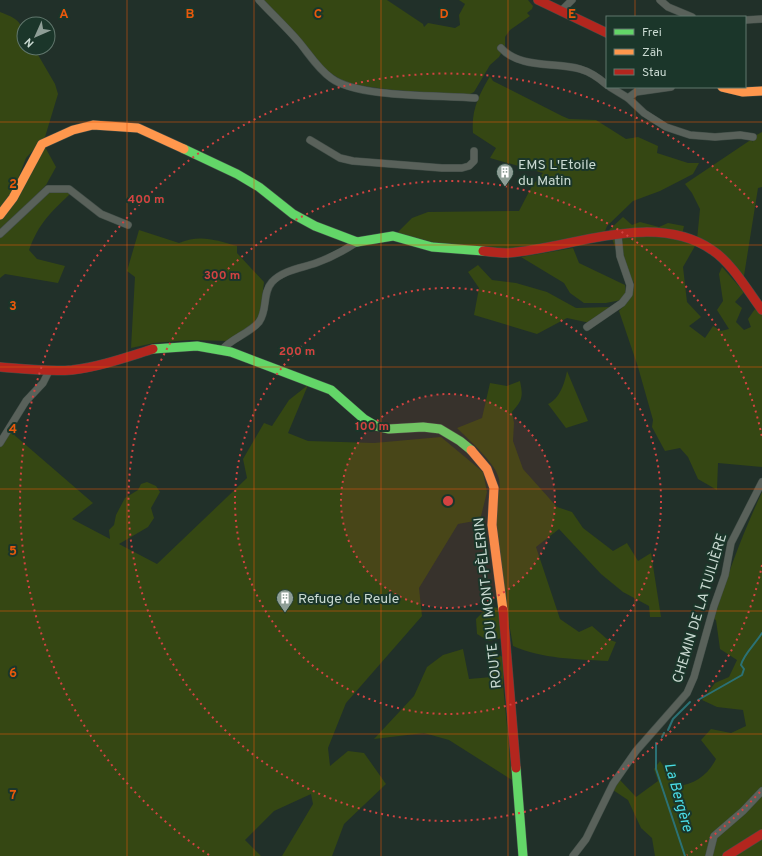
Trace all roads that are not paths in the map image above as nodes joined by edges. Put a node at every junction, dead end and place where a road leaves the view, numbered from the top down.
1 (259, 0) edge
2 (538, 0) edge
3 (572, 0) edge
4 (660, 0) edge
5 (561, 11) junction
6 (690, 16) edge
7 (762, 19) edge
8 (746, 20) edge
9 (606, 33) edge
10 (501, 48) dead end
11 (606, 84) edge
12 (612, 88) edge
13 (664, 88) edge
14 (726, 88) edge
15 (762, 91) edge
16 (475, 98) dead end
17 (628, 98) junction
18 (753, 137) dead end
19 (310, 140) dead end
20 (474, 151) dead end
21 (0, 215) edge
22 (128, 225) dead end
23 (0, 234) edge
24 (618, 235) junction
25 (357, 242) junction
26 (762, 310) edge
27 (587, 327) dead end
28 (223, 350) junction
29 (0, 367) edge
30 (49, 371) junction
31 (0, 443) edge
32 (762, 482) edge
33 (762, 791) edge
34 (762, 834) edge
35 (523, 856) edge
36 (573, 856) edge
37 (709, 856) edge
38 (727, 856) edge

1 - 16 street
2 - 5 street
3 - 5 street
4 - 6 street
5 - 9 street
7 - 8 street
10 - 11 street
12 - 17 street
13 - 17 street
14 - 15 street
17 - 18 street
19 - 20 street
21 - 25 street
22 - 23 street
24 - 25 street
24 - 26 street
24 - 27 street
25 - 28 street
28 - 30 street, ROUTE DU MONT-PÈLERIN
28 - 35 street, ROUTE DU MONT-PÈLERIN
29 - 30 street, ROUTE DU MONT-PÈLERIN
30 - 31 street
32 - 36 street, CHEMIN DE LA TUILIÈRE
33 - 37 street
34 - 38 street

